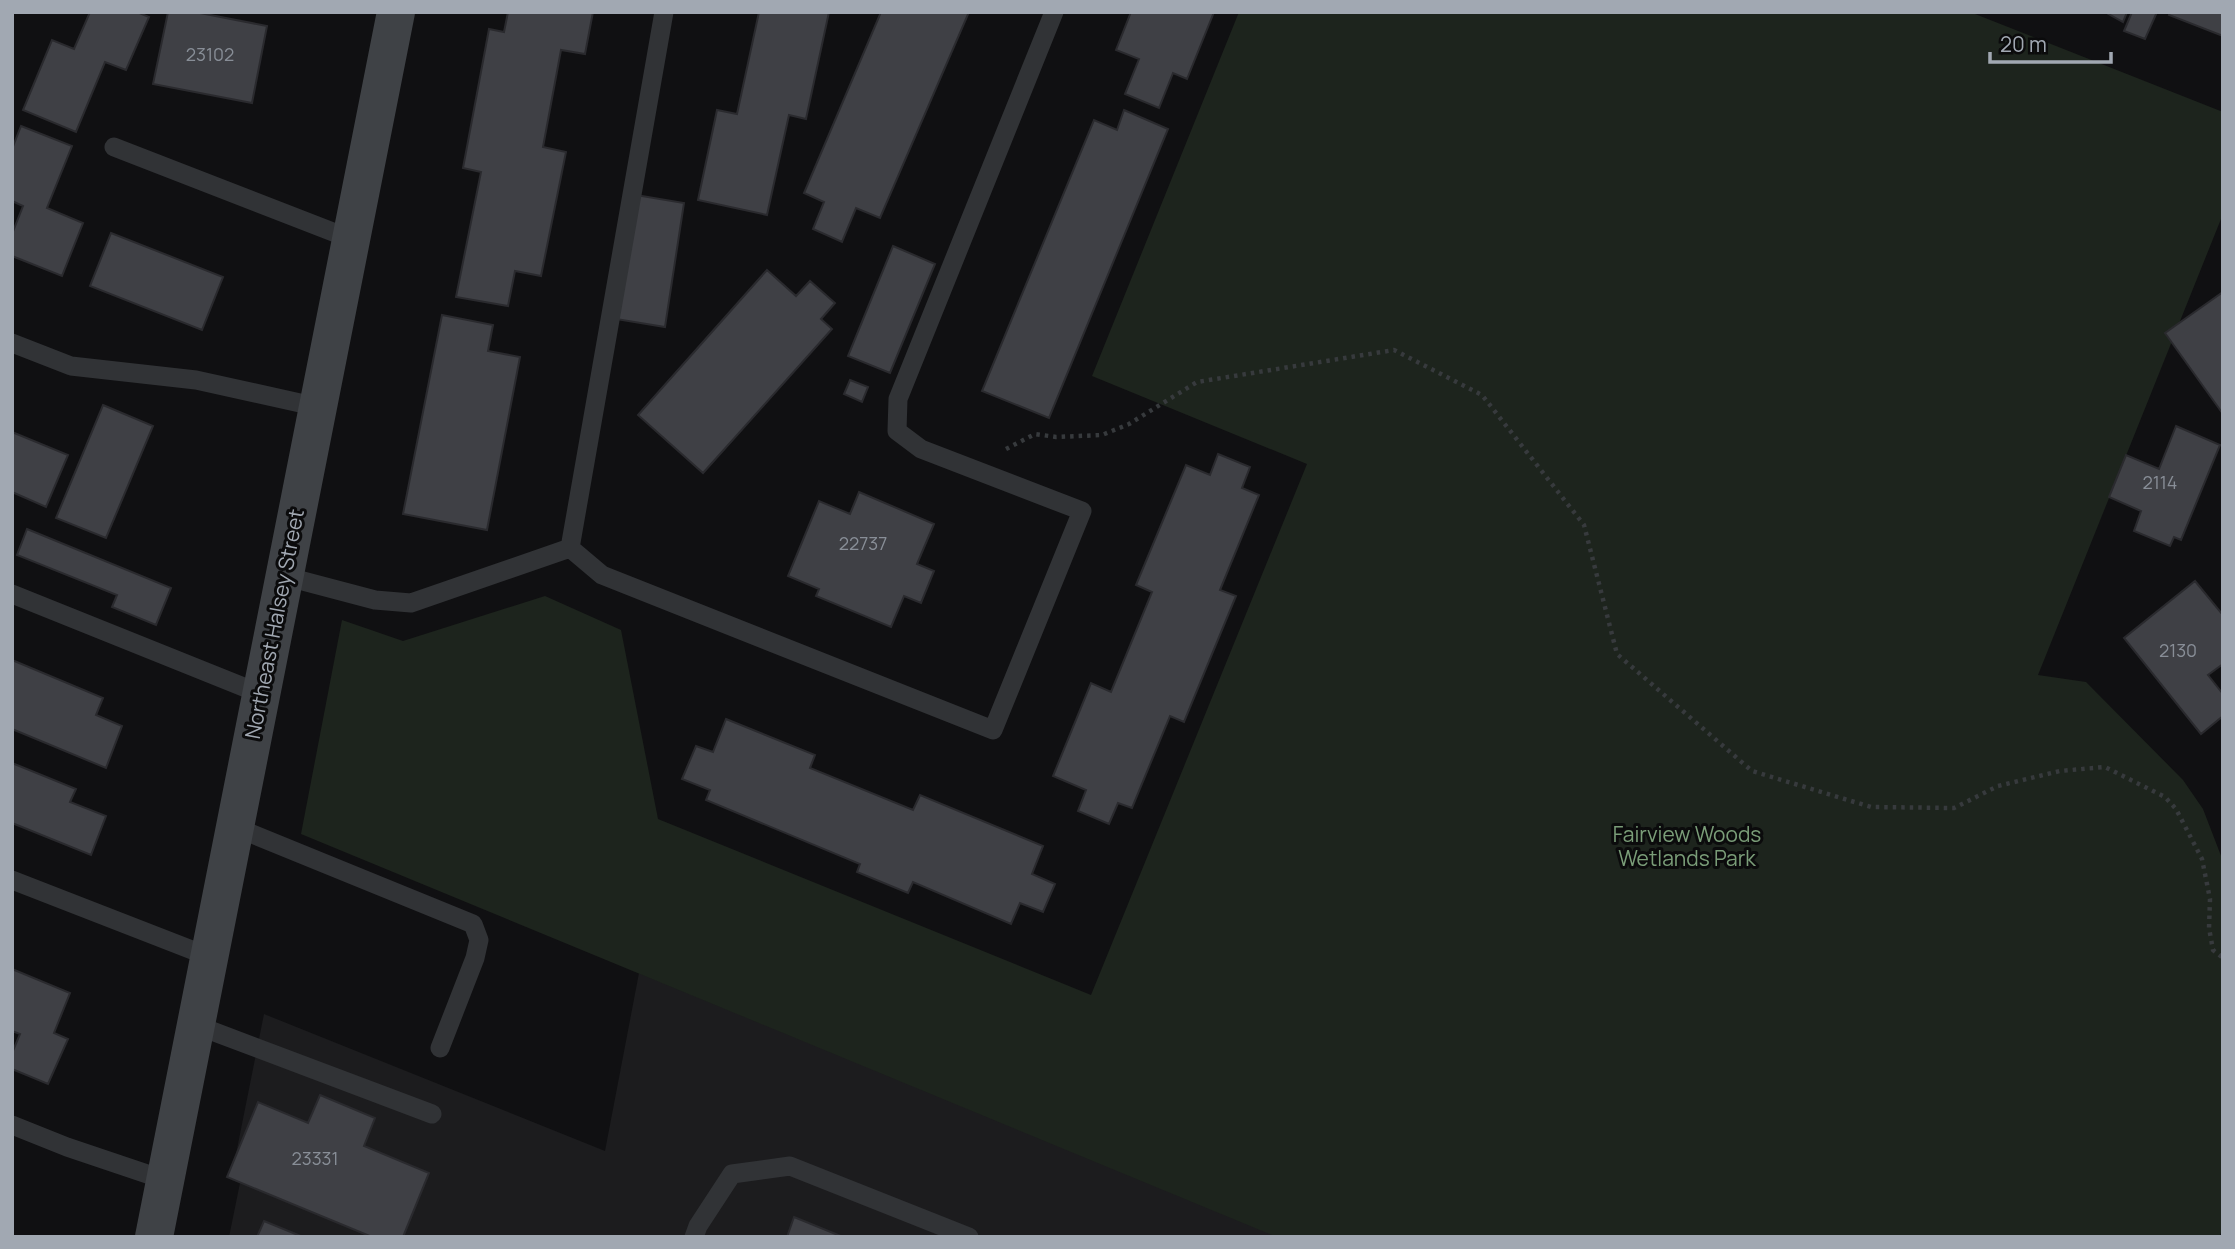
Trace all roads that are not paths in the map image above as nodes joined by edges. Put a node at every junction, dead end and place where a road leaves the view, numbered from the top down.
1 (396, 12) edge
2 (664, 12) edge
3 (1054, 12) edge
4 (114, 147) dead end
5 (351, 239) junction
6 (12, 343) edge
7 (318, 407) junction
8 (570, 548) junction
9 (284, 576) junction
10 (12, 594) edge
11 (261, 694) junction
12 (235, 827) junction
13 (12, 880) edge
14 (210, 957) junction
15 (196, 1024) junction
16 (440, 1048) dead end
17 (432, 1114) dead end
18 (12, 1125) edge
19 (165, 1180) junction
20 (154, 1237) edge
21 (694, 1237) edge
22 (969, 1237) edge

1 - 5 main road, Northeast Halsey Street
2 - 8 lane
3 - 8 lane
4 - 5 lane
5 - 7 main road, Northeast Halsey Street
6 - 7 lane
7 - 9 main road, Northeast Halsey Street
8 - 9 lane
9 - 11 main road, Northeast Halsey Street
10 - 11 lane
11 - 12 main road, Northeast Halsey Street
12 - 14 main road, Northeast Halsey Street
12 - 16 lane
13 - 14 lane
14 - 15 main road, Northeast Halsey Street
15 - 17 lane
15 - 19 main road, Northeast Halsey Street
18 - 19 lane
19 - 20 main road, Northeast Halsey Street
21 - 22 lane

